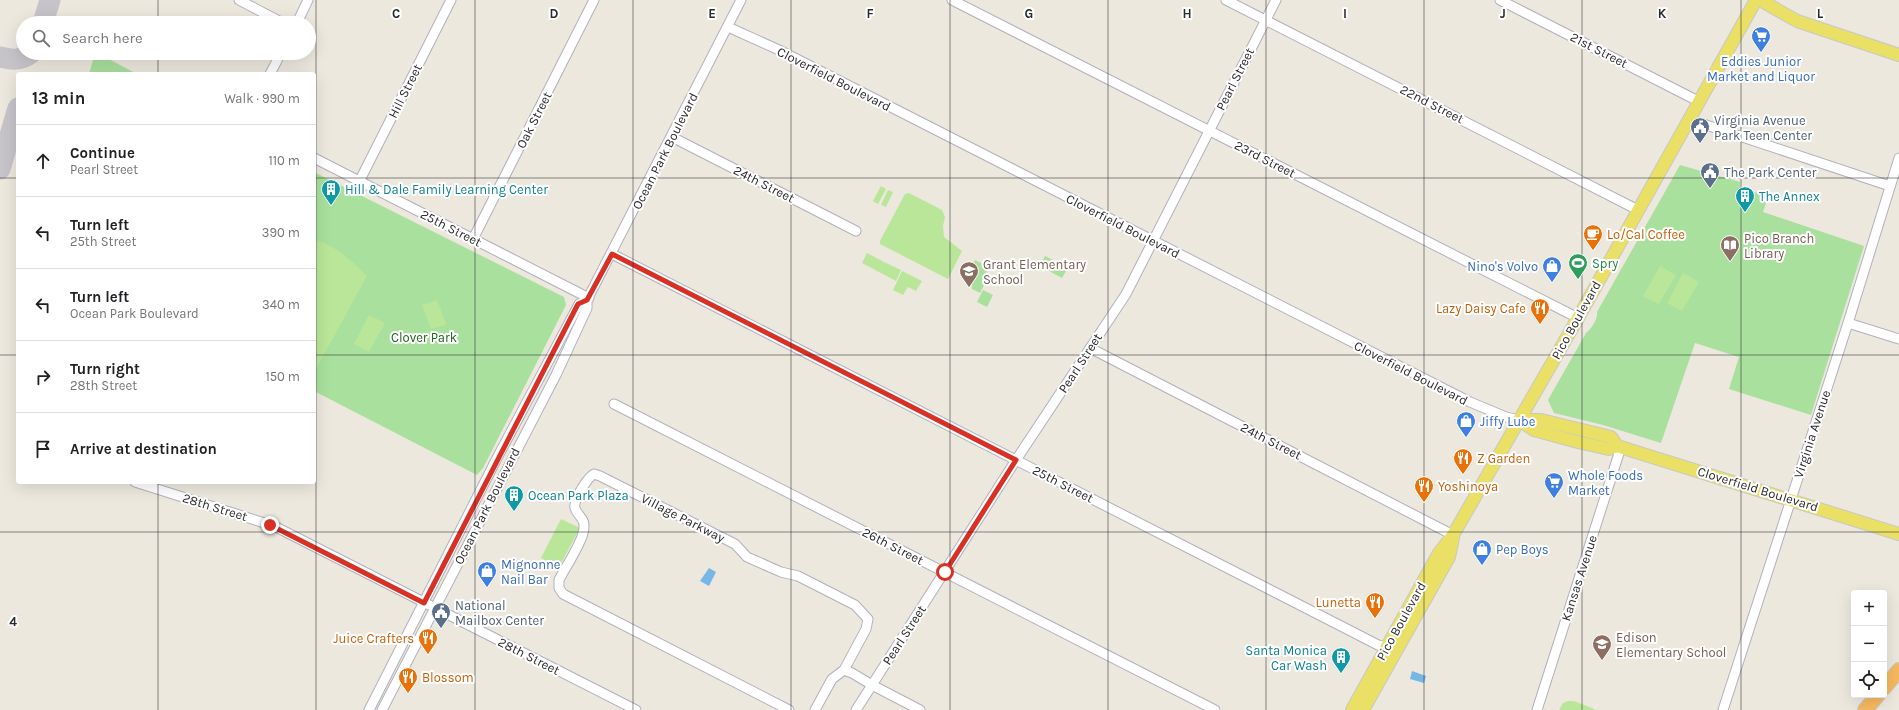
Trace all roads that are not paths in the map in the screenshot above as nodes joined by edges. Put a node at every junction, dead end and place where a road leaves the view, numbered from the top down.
1 (239, 0) edge
2 (308, 0) edge
3 (451, 0) edge
4 (594, 0) edge
5 (741, 0) edge
6 (952, 0) edge
7 (1226, 0) edge
8 (1276, 0) edge
9 (1500, 0) edge
10 (1756, 0) edge
11 (1760, 0) edge
12 (270, 16) edge
13 (300, 16) edge
14 (1266, 20) junction
15 (728, 27) junction
16 (1899, 55) edge
17 (277, 60) edge
18 (271, 72) edge
19 (1698, 101) junction
20 (1688, 120) junction
21 (1209, 131) junction
22 (672, 137) junction
23 (1899, 158) edge
24 (316, 159) edge
25 (359, 182) junction
26 (1890, 186) junction
27 (1638, 210) junction
28 (856, 231) dead end
29 (473, 239) junction
30 (1152, 241) junction
31 (612, 254) junction
32 (588, 299) junction
33 (1578, 318) junction
34 (1848, 323) junction
35 (1899, 339) edge
36 (1090, 348) junction
37 (614, 404) dead end
38 (1519, 420) junction
39 (1619, 446) junction
40 (1016, 460) junction
41 (141, 484) edge
42 (1790, 500) junction
43 (1899, 534) edge
44 (1453, 535) junction
45 (945, 572) junction
46 (424, 603) junction
47 (434, 609) junction
48 (1393, 647) junction
49 (844, 670) junction
50 (1899, 670) edge
51 (1887, 684) edge
52 (872, 685) junction
53 (1876, 698) edge
54 (1362, 704) edge
55 (369, 710) edge
56 (382, 710) edge
57 (636, 710) edge
58 (789, 710) edge
59 (815, 710) edge
60 (856, 710) edge
61 (920, 710) edge
62 (1215, 710) edge
63 (1352, 710) edge
64 (1537, 710) edge
65 (1723, 710) edge
66 (1866, 710) edge

1 - 12 street
2 - 13 street
3 - 25 street, Hill Street
4 - 29 street, Oak Street
5 - 15 street, Ocean Park Boulevard
6 - 21 street, 23rd Street
7 - 14 street, 22nd Street
8 - 14 street, Pearl Street
9 - 19 street, 21st Street
10 - 19 main road, Pico Boulevard
11 - 16 main road
14 - 21 street, Pearl Street
14 - 27 street, 22nd Street
15 - 22 street, Ocean Park Boulevard
15 - 30 street, Cloverfield Boulevard
17 - 18 street
19 - 20 main road, Pico Boulevard
20 - 26 street
20 - 27 main road, Pico Boulevard
21 - 30 street, Pearl Street
21 - 33 street, 23rd Street
22 - 28 street, 24th Street
22 - 31 street, Ocean Park Boulevard
23 - 26 street, Virginia Avenue
24 - 25 street, 25th Street
25 - 29 street, 25th Street
26 - 34 street, Virginia Avenue
27 - 33 main road, Pico Boulevard
29 - 32 street, 25th Street
30 - 36 street, Pearl Street
30 - 38 street, Cloverfield Boulevard
31 - 32 street, Ocean Park Boulevard
31 - 40 street, 25th Street
32 - 46 street, Ocean Park Boulevard
32 - 47 street, Ocean Park Boulevard
33 - 38 main road, Pico Boulevard
34 - 35 street
34 - 42 street, Virginia Avenue
36 - 40 street, Pearl Street
36 - 44 street, 24th Street
37 - 45 street, 26th Street
38 - 39 main road, Cloverfield Boulevard
38 - 44 main road, Pico Boulevard
39 - 42 main road, Cloverfield Boulevard
39 - 64 street, Kansas Avenue
40 - 45 street, Pearl Street
40 - 48 street, 25th Street
41 - 46 street, 28th Street
42 - 43 main road, Cloverfield Boulevard
42 - 65 street, Virginia Avenue
44 - 48 main road, Pico Boulevard
45 - 52 street, Pearl Street
45 - 62 street, 26th Street
46 - 47 street, 28th Street
46 - 55 street, Ocean Park Boulevard
47 - 56 street, Ocean Park Boulevard
47 - 57 street, 28th Street
48 - 54 main road, Pico Boulevard
49 - 52 street
49 - 58 street, Village Parkway
49 - 59 street, Village Parkway
50 - 51 highway
52 - 60 street, Pearl Street
52 - 61 street
53 - 66 highway
54 - 63 main road, Pico Boulevard

